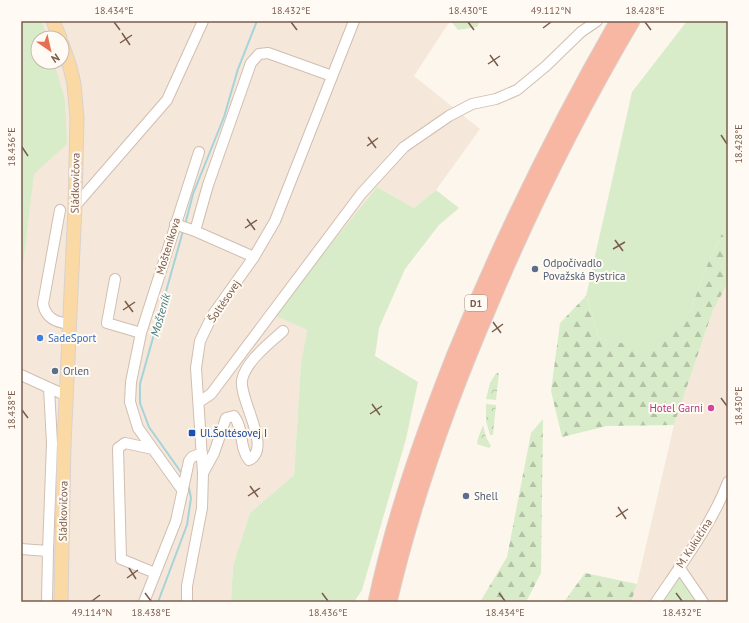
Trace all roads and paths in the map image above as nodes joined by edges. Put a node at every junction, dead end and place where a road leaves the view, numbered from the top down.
1 (202, 21) edge
2 (354, 21) edge
3 (597, 21) edge
4 (618, 21) edge
5 (632, 21) edge
6 (70, 67) edge
7 (332, 76) junction
8 (199, 152) dead end
9 (75, 206) junction
10 (60, 210) dead end
11 (185, 227) junction
12 (254, 257) junction
13 (115, 279) dead end
14 (69, 324) junction
15 (283, 331) dead end
16 (141, 332) junction
17 (21, 375) edge
18 (49, 388) junction
19 (67, 396) junction
20 (199, 402) junction
21 (153, 449) junction
22 (202, 453) junction
23 (203, 473) junction
24 (728, 482) edge
25 (185, 483) junction
26 (21, 548) edge
27 (48, 551) junction
28 (679, 567) junction
29 (155, 573) junction
30 (658, 601) edge
31 (47, 602) edge
32 (61, 602) edge
33 (144, 602) edge
34 (187, 602) edge
35 (376, 602) edge
36 (389, 602) edge
37 (703, 602) edge

1 - 9 street
2 - 7 street, Šoltésovej
3 - 20 street
4 - 35 highway, D1
5 - 36 highway, D1
6 - 9 main road, Sládkovičova
7 - 11 street, Mošteníkova
7 - 12 street, Šoltésovej
8 - 11 street, Mošteníkova
9 - 14 main road, Sládkovičova
10 - 14 street, Sládkovičova
11 - 12 street, Mošteníkova
11 - 16 street, Mošteníkova
12 - 20 street, Šoltésovej
13 - 16 street
14 - 19 main road, Sládkovičova
15 - 23 street
16 - 21 street, Mošteníkova
17 - 18 street
18 - 19 street
18 - 27 street, Sládkovičova
19 - 32 main road, Sládkovičova
20 - 22 street, Šoltésovej
21 - 25 street, Mošteníkova
21 - 29 street
22 - 23 street, Šoltésovej
22 - 25 street
23 - 34 street, Šoltésovej
24 - 28 street, M. Kukučína
25 - 29 street
26 - 27 street
27 - 31 street, Sládkovičova
28 - 30 street, M. Kukučína
28 - 37 street
29 - 33 street

